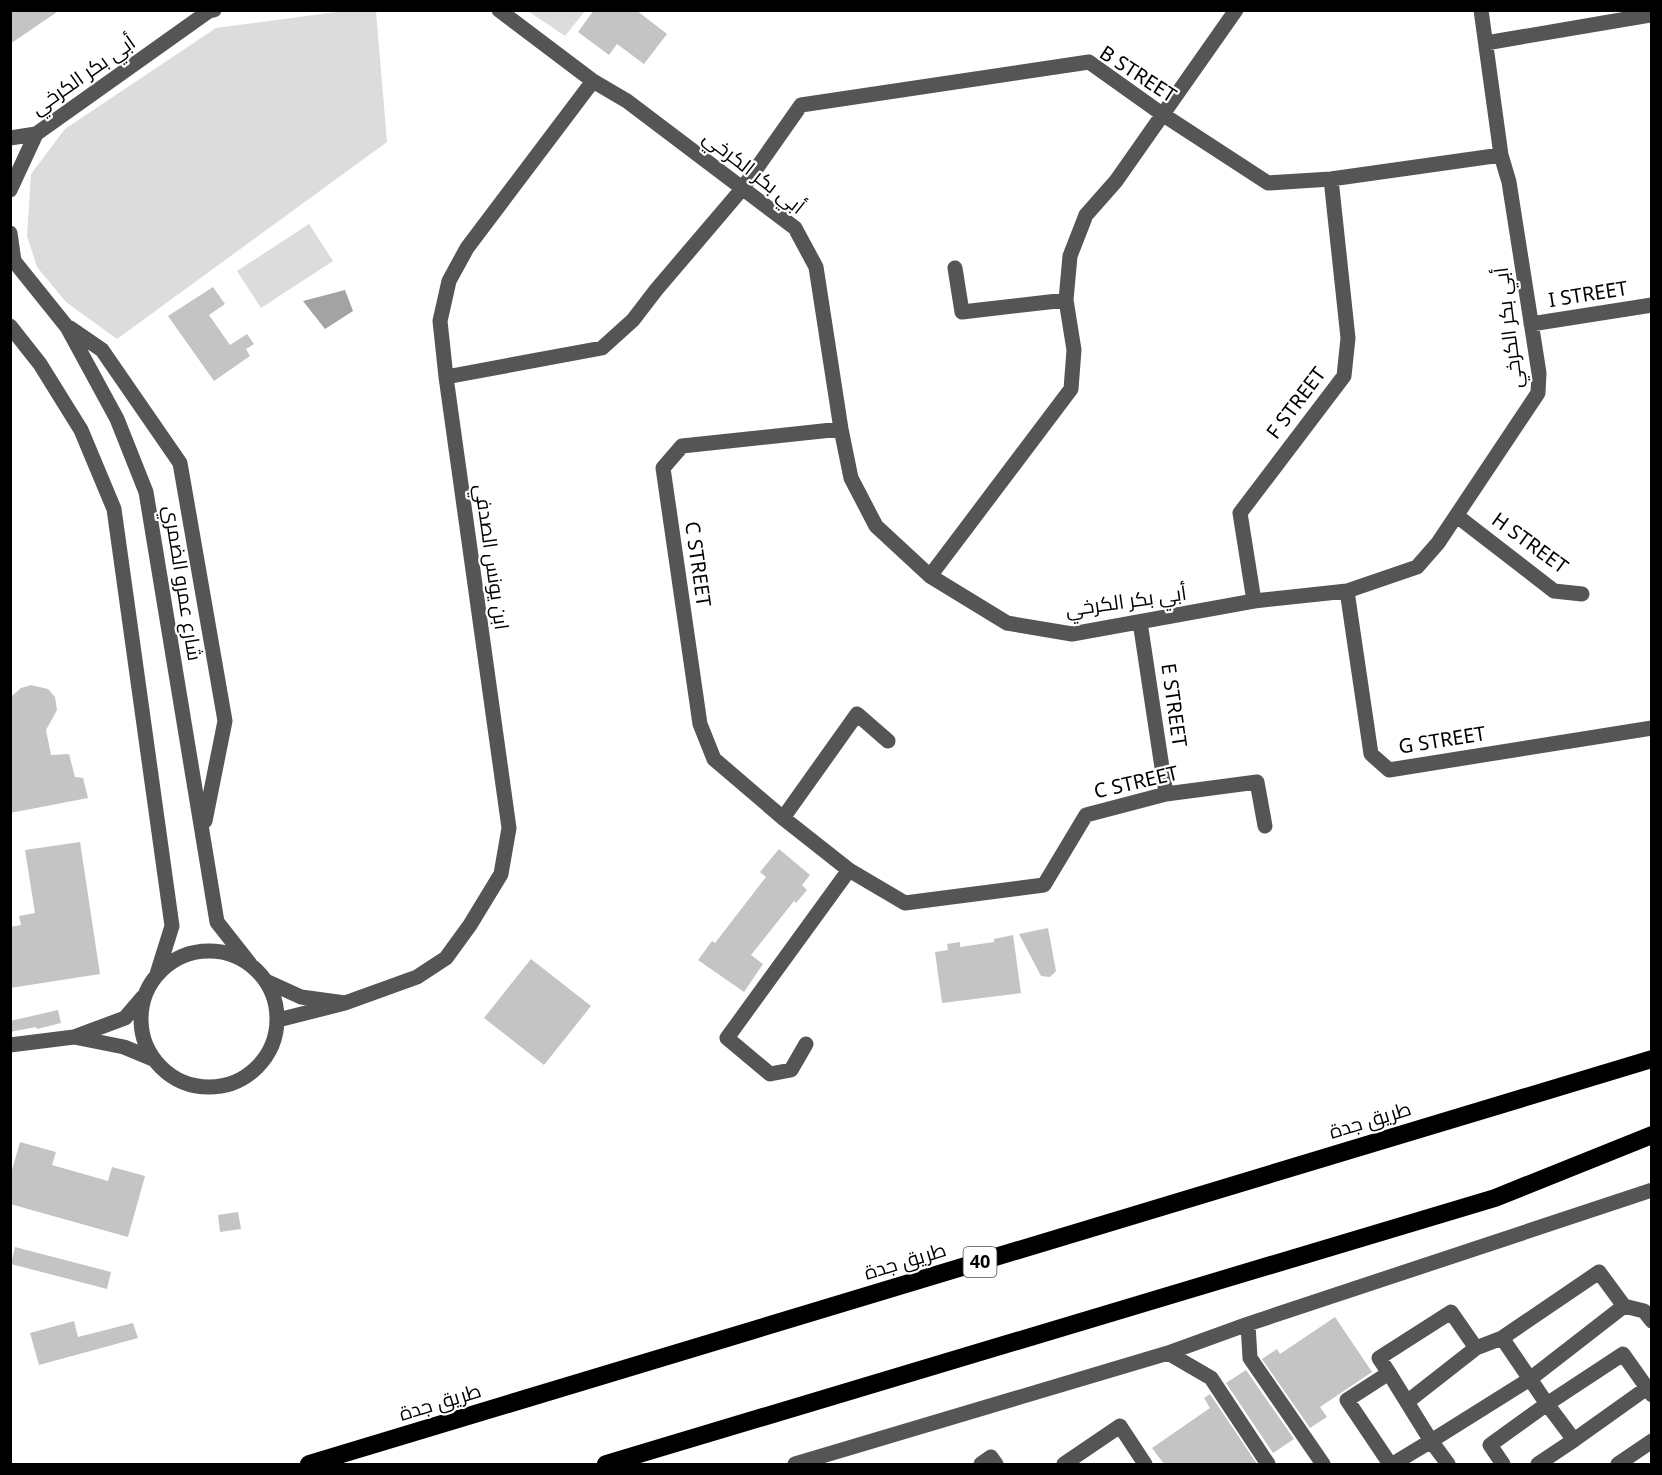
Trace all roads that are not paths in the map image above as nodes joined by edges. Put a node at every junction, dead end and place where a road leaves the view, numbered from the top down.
1 (214, 10) edge
2 (499, 10) edge
3 (1236, 10) edge
4 (1481, 10) edge
5 (1650, 10) edge
6 (209, 11) edge
7 (1486, 43) junction
8 (593, 81) junction
9 (1162, 114) junction
10 (36, 134) junction
11 (10, 138) edge
12 (1501, 155) junction
13 (1331, 179) junction
14 (742, 189) junction
15 (10, 190) edge
16 (10, 233) edge
17 (956, 268) dead end
18 (1066, 300) junction
19 (1652, 305) edge
20 (1531, 324) junction
21 (10, 326) edge
22 (67, 327) junction
23 (446, 377) junction
24 (841, 429) junction
25 (1457, 516) junction
26 (930, 576) junction
27 (1347, 591) junction
28 (1582, 594) dead end
29 (1254, 602) junction
30 (1140, 622) junction
31 (1652, 728) edge
32 (888, 741) dead end
33 (1166, 794) junction
34 (783, 819) junction
35 (1265, 825) dead end
36 (203, 830) junction
37 (849, 870) junction
38 (249, 964) junction
39 (157, 974) junction
40 (266, 981) junction
41 (145, 994) junction
42 (345, 1003) junction
43 (278, 1020) junction
44 (74, 1037) junction
45 (806, 1044) dead end
46 (10, 1046) edge
47 (153, 1059) junction
48 (1652, 1059) edge
49 (1652, 1135) edge
50 (1652, 1190) edge
51 (1624, 1306) junction
52 (1652, 1321) edge
53 (1248, 1324) junction
54 (1502, 1338) junction
55 (1476, 1348) junction
56 (1168, 1353) junction
57 (1389, 1373) junction
58 (1530, 1379) junction
59 (1649, 1391) edge
60 (1407, 1402) junction
61 (1547, 1404) junction
62 (1574, 1440) junction
63 (1431, 1441) junction
64 (1652, 1441) edge
65 (309, 1464) edge
66 (606, 1464) edge
67 (795, 1464) edge
68 (981, 1464) edge
69 (996, 1464) edge
70 (1064, 1464) edge
71 (1145, 1464) edge
72 (1268, 1464) edge
73 (1323, 1464) edge
74 (1392, 1464) edge
75 (1448, 1464) edge
76 (1503, 1464) edge
77 (1538, 1464) edge
78 (1618, 1464) edge

1 - 6 street, أبي بكر الكرخي
2 - 8 street, أبي بكر الكرخي
3 - 9 street
4 - 7 street, أبي بكر الكرخي
5 - 7 street
6 - 10 street, أبي بكر الكرخي
7 - 12 street, أبي بكر الكرخي
8 - 14 street, أبي بكر الكرخي
8 - 23 street, ابن يونس الصدفي
9 - 13 street, B STREET
9 - 14 street, B STREET
9 - 18 street
10 - 11 street
10 - 15 street
12 - 13 street, B STREET
12 - 20 street, أبي بكر الكرخي
13 - 29 street, F STREET
14 - 23 street, B STREET
14 - 24 street, أبي بكر الكرخي
16 - 22 street, شارع عمرو الضمري
17 - 18 street
18 - 26 street
19 - 20 street, I STREET
20 - 25 street, أبي بكر الكرخي
21 - 39 street
22 - 36 street, شارع عمرو الضمري
22 - 36 street
23 - 42 street, ابن يونس الصدفي
24 - 26 street, أبي بكر الكرخي
24 - 34 street, C STREET
25 - 27 street, أبي بكر الكرخي
25 - 28 street, H STREET
26 - 30 street, أبي بكر الكرخي
27 - 29 street, أبي بكر الكرخي
27 - 31 street, G STREET
29 - 30 street, أبي بكر الكرخي
30 - 33 street, E STREET
32 - 34 street
33 - 35 street, C STREET
33 - 37 street, C STREET
34 - 37 street, C STREET
36 - 38 street, شارع عمرو الضمري
37 - 45 street
38 - 39 street
38 - 40 street
39 - 41 street
40 - 42 street
40 - 43 street
41 - 44 street
41 - 47 street
42 - 43 street, ابن يونس الصدفي
43 - 47 street
44 - 46 street
44 - 47 street
48 - 65 highway, طريق جدة / 40
49 - 66 highway
50 - 53 street
51 - 52 street
51 - 54 street
51 - 58 street
53 - 56 street
53 - 73 street
54 - 55 street
54 - 58 street
55 - 57 street
55 - 60 street
56 - 67 street
56 - 72 street
57 - 60 street
57 - 74 street
58 - 61 street
58 - 63 street
59 - 61 street
59 - 62 street
60 - 63 street
61 - 62 street
61 - 76 street
62 - 77 street
63 - 74 street
63 - 75 street
64 - 78 street
68 - 69 street
70 - 71 street

